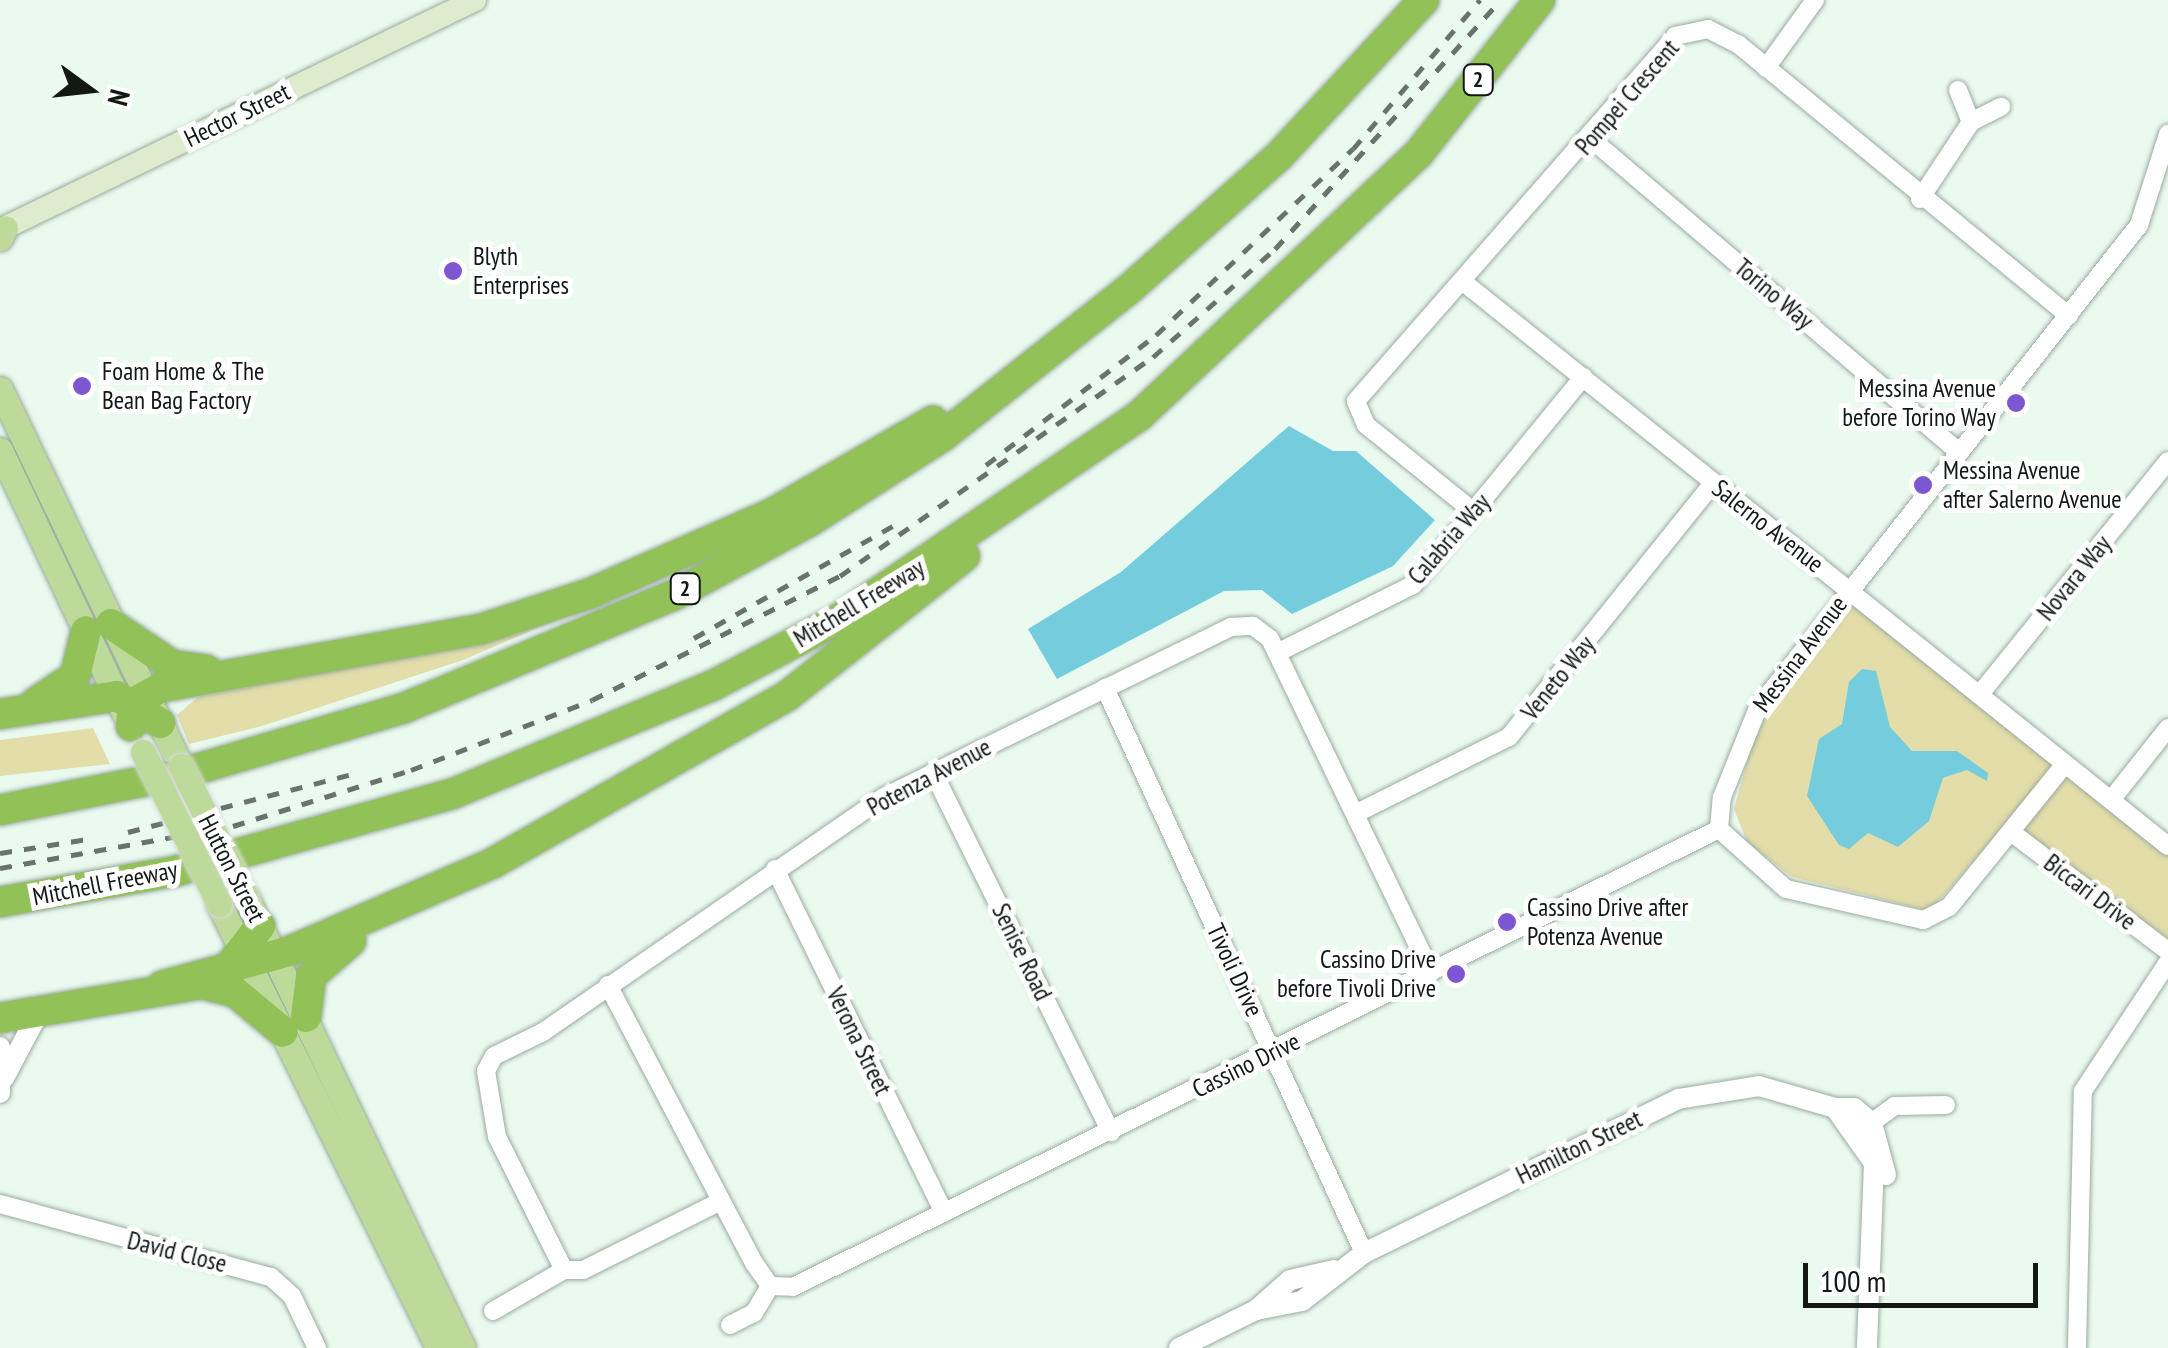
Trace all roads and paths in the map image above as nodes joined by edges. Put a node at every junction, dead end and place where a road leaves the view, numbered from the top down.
1 (475, 0) edge
2 (1424, 0) edge
3 (1540, 0) edge
4 (1816, 0) edge
5 (1766, 68) junction
6 (1958, 90) dead end
7 (2001, 107) dead end
8 (1972, 122) junction
9 (1590, 138) junction
10 (2167, 145) edge
11 (1920, 198) junction
12 (2, 232) edge
13 (1462, 281) junction
14 (2069, 316) junction
15 (1049, 355) junction
16 (1582, 376) junction
17 (0, 389) edge
18 (0, 450) edge
19 (1958, 450) junction
20 (2168, 461) edge
21 (1054, 478) junction
22 (1714, 483) junction
23 (1474, 512) junction
24 (1849, 590) junction
25 (98, 628) junction
26 (1276, 653) junction
27 (230, 672) junction
28 (1105, 688) junction
29 (1980, 694) junction
30 (138, 710) junction
31 (10, 712) edge
32 (2168, 728) edge
33 (2065, 764) junction
34 (934, 772) junction
35 (2111, 800) junction
36 (0, 810) edge
37 (1355, 814) junction
38 (1719, 829) junction
39 (2011, 832) junction
40 (2168, 846) edge
41 (774, 869) junction
42 (0, 902) edge
43 (379, 916) junction
44 (248, 948) junction
45 (2168, 952) edge
46 (2168, 962) edge
47 (1432, 972) junction
48 (608, 984) junction
49 (162, 986) junction
50 (39, 1012) junction
51 (0, 1018) edge
52 (294, 1025) junction
53 (0, 1047) edge
54 (1273, 1052) junction
55 (2, 1086) edge
56 (1946, 1105) dead end
57 (1865, 1128) junction
58 (1111, 1132) junction
59 (721, 1200) junction
60 (0, 1204) edge
61 (944, 1213) junction
62 (1878, 1240) junction
63 (1364, 1253) junction
64 (564, 1270) junction
65 (770, 1286) junction
66 (494, 1312) dead end
67 (730, 1325) dead end
68 (317, 1348) edge
69 (438, 1348) edge
70 (463, 1348) edge
71 (1179, 1348) edge
72 (1867, 1348) edge
73 (1880, 1348) edge
74 (2077, 1348) edge

1 - 12 main road, Hector Street
2 - 15 highway, 2
3 - 21 highway, Mitchell Freeway / 2
4 - 5 street
5 - 9 street, Pompei Crescent
5 - 11 street, Pompei Crescent
6 - 8 street
7 - 8 street
8 - 11 street
9 - 13 street, Pompei Crescent
9 - 19 street, Torino Way
10 - 14 street, Messina Avenue
11 - 14 street, Pompei Crescent
13 - 16 street, Salerno Avenue
13 - 23 street, Pompei Crescent
14 - 19 street, Messina Avenue
15 - 27 highway
15 - 36 highway, 2
16 - 22 street, Salerno Avenue
16 - 23 street, Calabria Way
17 - 25 main road, Hutton Street
18 - 25 main road, Hutton Street
19 - 24 street, Messina Avenue
20 - 29 street, Novara Way
21 - 42 highway, Mitchell Freeway / 2
21 - 43 highway
22 - 24 street, Salerno Avenue
22 - 37 street, Veneto Way
23 - 26 street, Calabria Way
24 - 29 street, Salerno Avenue
24 - 38 street, Messina Avenue
25 - 27 highway
25 - 30 main road, Hutton Street
25 - 31 highway
26 - 28 street, Potenza Avenue
26 - 37 street, Potenza Avenue
27 - 30 highway
28 - 34 street, Potenza Avenue
28 - 54 street, Tivoli Drive
29 - 33 street, Salerno Avenue
30 - 31 highway
30 - 44 main road, Hutton Street, bridge
30 - 44 main road, Hutton Street, bridge
32 - 35 street
33 - 35 street, Salerno Avenue
33 - 39 street
34 - 41 street, Potenza Avenue
34 - 58 street, Senise Road
35 - 40 street, Salerno Avenue
37 - 47 street, Potenza Avenue
38 - 39 street
38 - 47 street, Cassino Drive
39 - 45 street, Biccari Drive
41 - 48 street, Potenza Avenue
41 - 61 street, Verona Street
43 - 44 highway
43 - 52 highway
44 - 49 highway
44 - 52 main road, Hutton Street
46 - 74 street
47 - 54 street, Cassino Drive
48 - 59 street
48 - 64 street, Potenza Avenue
49 - 50 highway
49 - 52 highway
50 - 51 highway
50 - 55 street
52 - 69 main road, Hutton Street
52 - 70 main road, Hutton Street
53 - 55 street
54 - 58 street, Cassino Drive
54 - 63 street, Tivoli Drive
56 - 57 street
57 - 62 street, Hamilton Street
57 - 63 street, Hamilton Street
58 - 61 street, Cassino Drive
59 - 64 street
59 - 65 street
60 - 68 street, David Close
61 - 65 street, Cassino Drive
62 - 72 street, Hamilton Street
62 - 73 street, Hamilton Street
63 - 71 street, Hamilton Street
64 - 66 street
65 - 67 street

